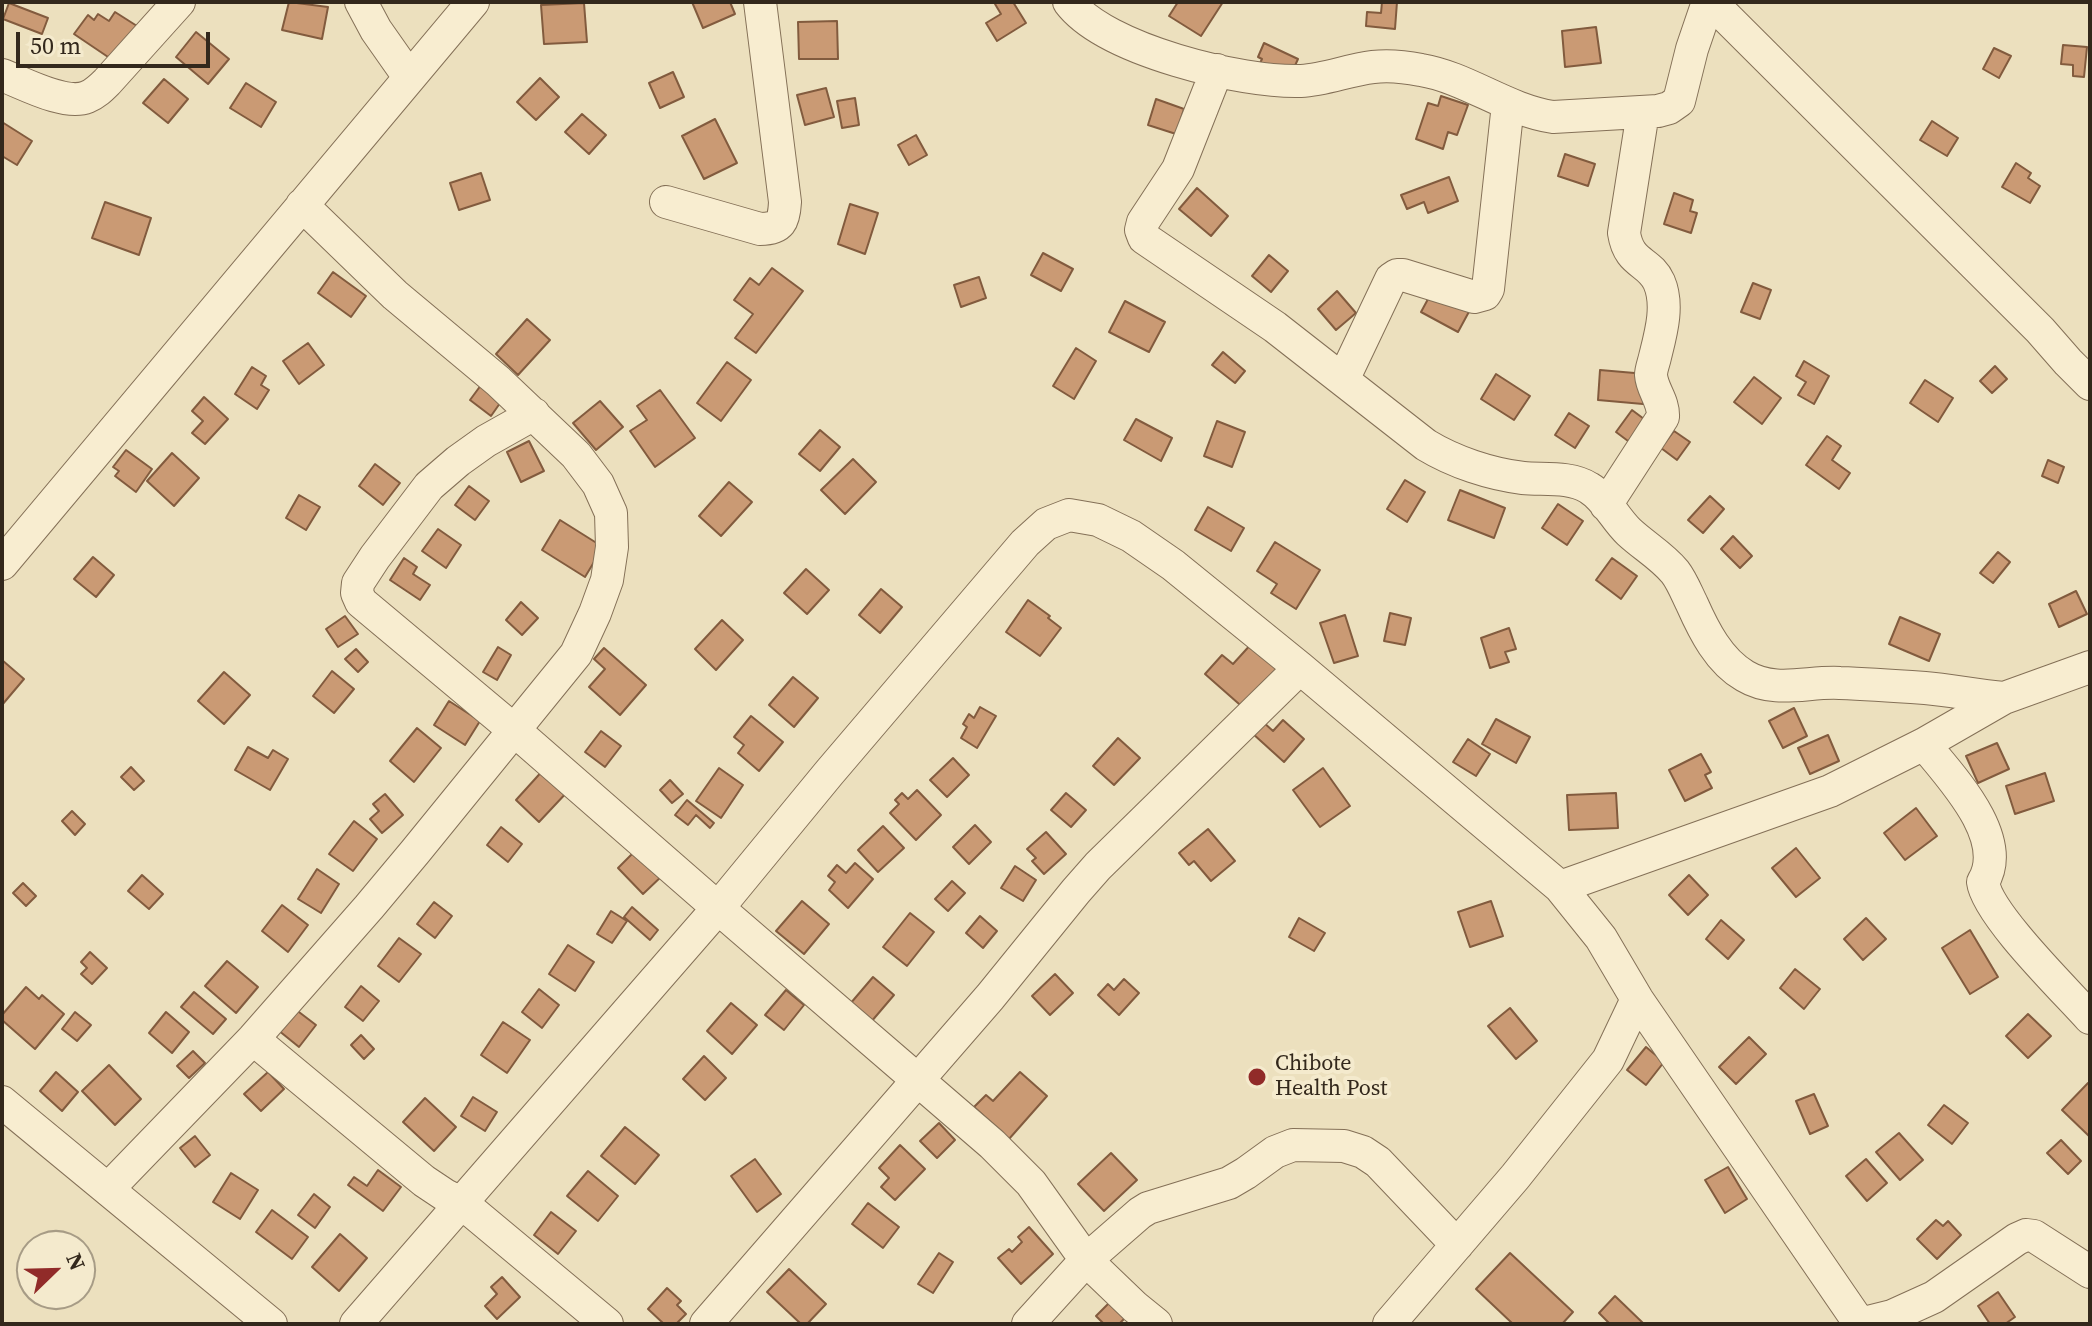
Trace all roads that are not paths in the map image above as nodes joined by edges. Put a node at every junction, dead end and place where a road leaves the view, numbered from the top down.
1 (179, 2) edge
2 (361, 2) edge
3 (473, 2) edge
4 (760, 2) edge
5 (1069, 2) edge
6 (1710, 2) edge
7 (1217, 70) junction
8 (2, 75) edge
9 (409, 77) junction
10 (1508, 104) junction
11 (1643, 112) junction
12 (666, 202) dead end
13 (302, 205) junction
14 (1343, 380) junction
15 (2090, 384) edge
16 (534, 414) junction
17 (1606, 505) junction
18 (2, 564) edge
19 (2090, 667) edge
20 (1300, 668) junction
21 (2004, 698) junction
22 (514, 730) junction
23 (1924, 744) junction
24 (1560, 887) junction
25 (718, 908) junction
26 (1637, 999) junction
27 (2090, 1018) edge
28 (253, 1039) junction
29 (918, 1081) junction
30 (2, 1102) edge
31 (108, 1189) junction
32 (463, 1204) junction
33 (1457, 1245) junction
34 (1086, 1260) junction
35 (2090, 1272) edge
36 (271, 1324) edge
37 (356, 1324) edge
38 (607, 1324) edge
39 (706, 1324) edge
40 (1028, 1324) edge
41 (1156, 1324) edge
42 (1389, 1324) edge
43 (1860, 1324) edge

1 - 8 street
2 - 9 street
3 - 9 street
4 - 12 street
5 - 7 street
6 - 11 street
6 - 15 street
7 - 10 street
7 - 14 street
9 - 13 street
10 - 11 street
10 - 14 street
11 - 17 street
13 - 16 street
13 - 18 street
14 - 17 street
16 - 22 street
16 - 22 street
17 - 21 street
19 - 21 street
20 - 24 street
20 - 25 street
20 - 29 street
21 - 23 street
22 - 25 street
22 - 28 street
23 - 24 street
23 - 27 street
24 - 26 street
25 - 29 street
25 - 32 street
26 - 33 street
26 - 43 street
28 - 31 street
28 - 32 street
29 - 34 street
29 - 39 street
30 - 31 street
31 - 36 street
32 - 37 street
32 - 38 street
33 - 34 street
33 - 42 street
34 - 40 street
34 - 41 street
35 - 43 street

